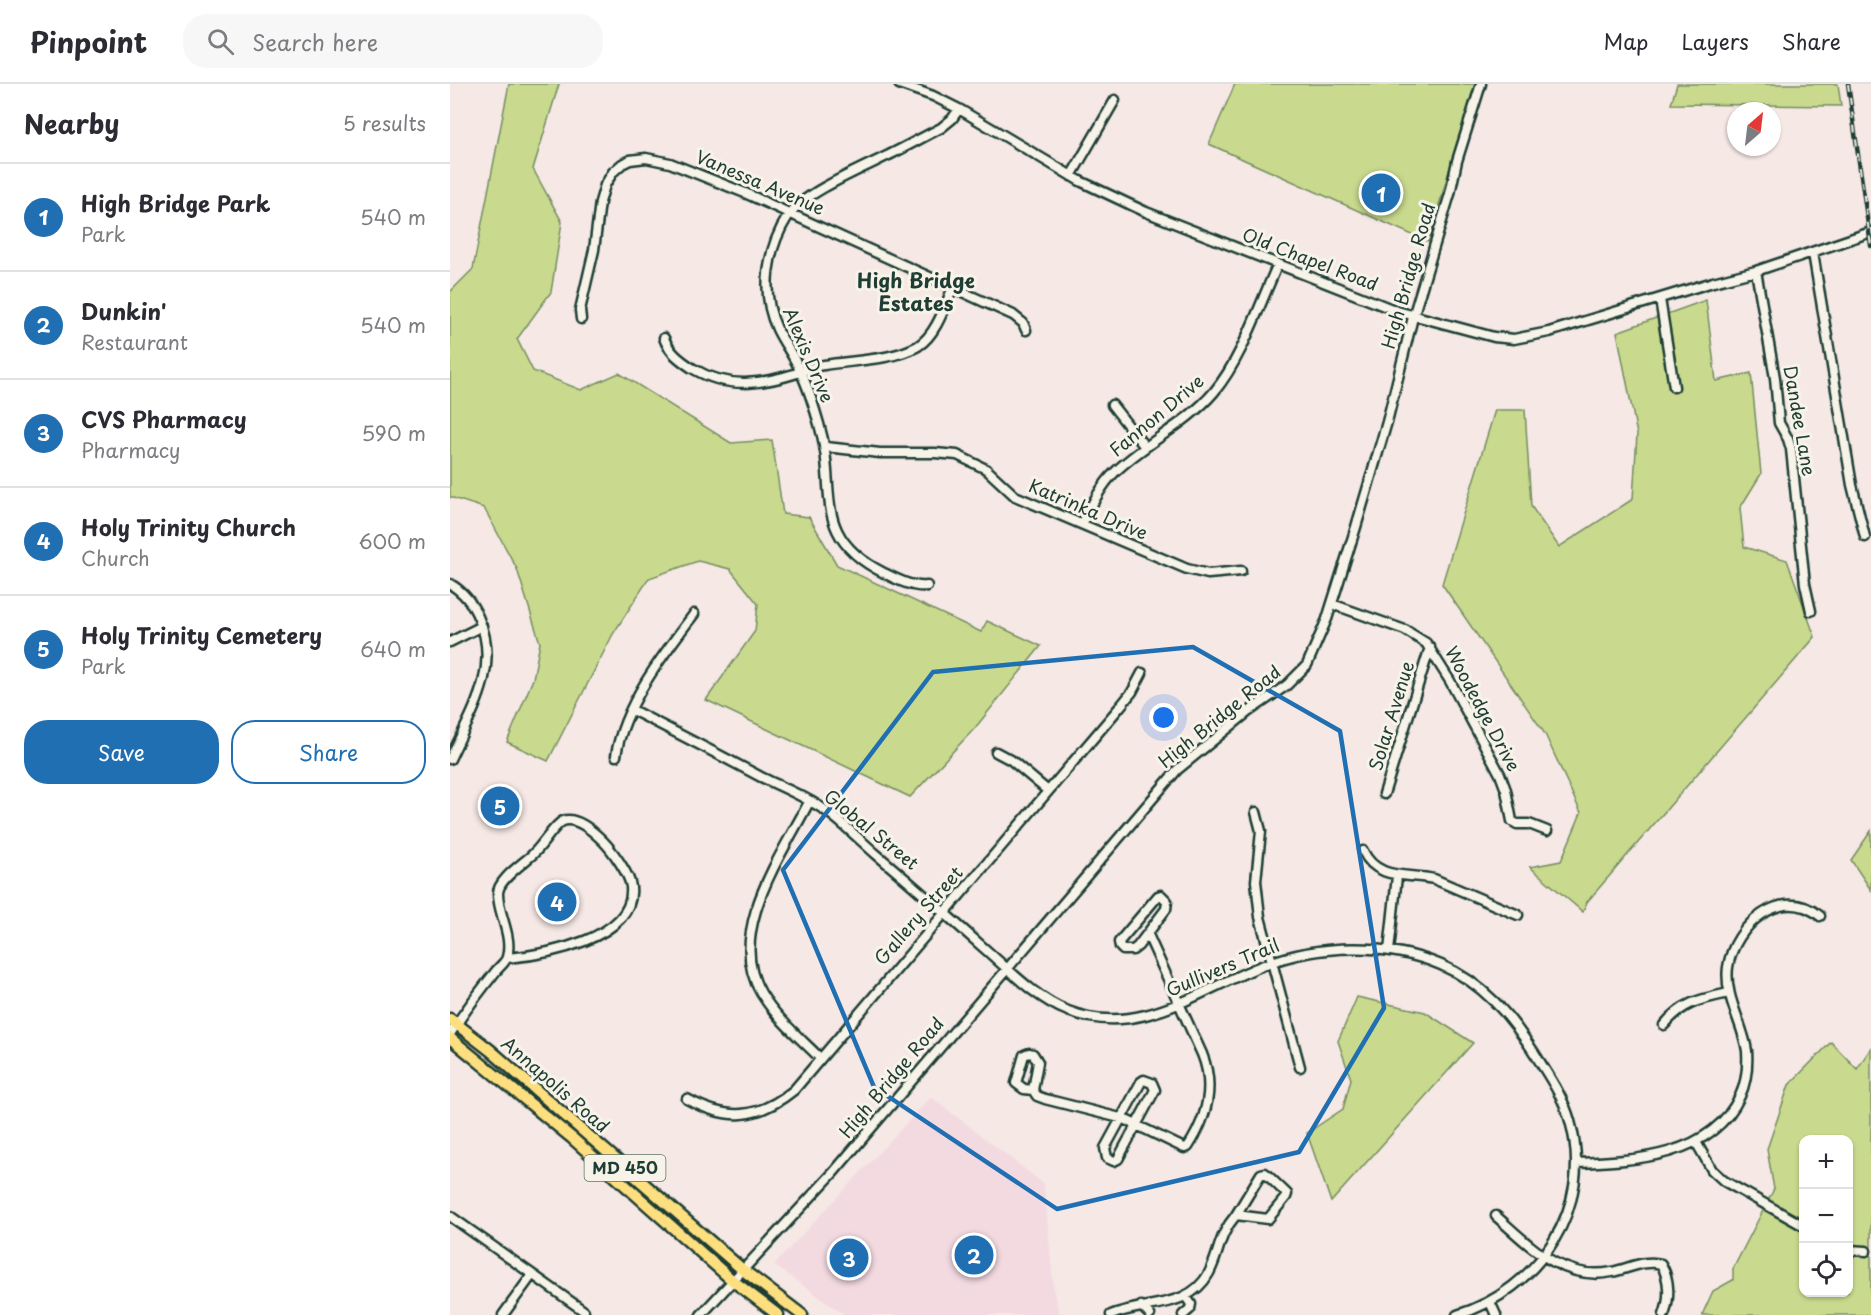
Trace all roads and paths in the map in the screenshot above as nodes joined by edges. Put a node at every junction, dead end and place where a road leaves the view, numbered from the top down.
1 (899, 84) edge
2 (1481, 84) edge
3 (1115, 100) dead end
4 (959, 110) junction
5 (1071, 176) junction
6 (789, 213) junction
7 (1871, 232) edge
8 (1813, 254) junction
9 (1278, 264) junction
10 (1756, 271) junction
11 (953, 287) junction
12 (1660, 299) junction
13 (1413, 317) junction
14 (581, 319) dead end
15 (1026, 330) dead end
16 (664, 338) dead end
17 (801, 372) junction
18 (1674, 387) dead end
19 (1112, 405) dead end
20 (826, 447) junction
21 (1145, 447) junction
22 (1082, 524) junction
23 (1865, 537) dead end
24 (1241, 571) dead end
25 (450, 584) edge
26 (927, 586) dead end
27 (1332, 604) junction
28 (1811, 611) dead end
29 (694, 614) dead end
30 (482, 627) junction
31 (450, 642) edge
32 (1430, 647) junction
33 (1142, 673) dead end
34 (632, 710) junction
35 (996, 752) dead end
36 (616, 756) dead end
37 (450, 759) edge
38 (1048, 791) junction
39 (1384, 794) dead end
40 (809, 802) junction
41 (1256, 812) dead end
42 (1546, 831) dead end
43 (1363, 851) dead end
44 (1397, 876) junction
45 (944, 912) junction
46 (1518, 915) dead end
47 (1820, 916) dead end
48 (1148, 936) junction
49 (1389, 951) junction
50 (507, 958) junction
51 (1271, 963) junction
52 (1007, 968) junction
53 (1729, 993) junction
54 (1180, 1004) junction
55 (1664, 1025) dead end
56 (452, 1026) edge
57 (450, 1038) edge
58 (820, 1058) junction
59 (1300, 1068) dead end
60 (1033, 1090) dead end
61 (687, 1099) dead end
62 (1121, 1118) junction
63 (1137, 1124) junction
64 (1696, 1142) junction
65 (1576, 1163) junction
66 (1236, 1215) junction
67 (450, 1216) edge
68 (1496, 1216) dead end
69 (1799, 1224) edge
70 (1853, 1250) edge
71 (1866, 1251) dead end
72 (1544, 1257) junction
73 (743, 1270) junction
74 (532, 1275) junction
75 (732, 1280) junction
76 (1186, 1297) junction
77 (1490, 1302) junction
78 (1141, 1306) junction
79 (584, 1311) dead end
80 (502, 1315) edge
81 (701, 1315) edge
82 (778, 1315) edge
83 (802, 1315) edge
84 (1111, 1315) edge
85 (1150, 1315) edge
86 (1183, 1315) edge
87 (1457, 1315) edge
88 (1496, 1315) edge
89 (1664, 1315) edge

1 - 4 street, Old Chapel Road
2 - 13 street, High Bridge Road
3 - 5 street
4 - 5 street, Old Chapel Road
4 - 6 street
5 - 9 street, Old Chapel Road
6 - 11 street, Vanessa Avenue
6 - 14 street, Vanessa Avenue
6 - 17 street, Alexis Drive
7 - 8 street, Old Chapel Road
8 - 10 street, Old Chapel Road
8 - 23 street
9 - 13 street, Old Chapel Road
9 - 21 street, Fannon Drive
10 - 12 street, Old Chapel Road
10 - 28 street, Dandee Lane
11 - 15 street, Vanessa Avenue
11 - 17 street
12 - 13 street, Old Chapel Road
12 - 18 street
13 - 27 street, High Bridge Road
16 - 17 street
17 - 20 street, Alexis Drive
19 - 21 street
20 - 22 street, Katrinka Drive
20 - 26 street, Alexis Drive
21 - 22 street, Fannon Drive
22 - 24 street, Katrinka Drive
25 - 30 street
27 - 32 street, Woodedge Drive
27 - 52 street, High Bridge Road
29 - 34 street
30 - 31 street
30 - 37 street
32 - 39 street, Solar Avenue
32 - 42 street, Woodedge Drive
33 - 38 street, Gallery Street
34 - 36 street
34 - 40 street, Global Street
35 - 38 street
38 - 45 street, Gallery Street
40 - 45 street, Global Street
40 - 58 street
41 - 51 street
43 - 44 street
44 - 46 street
44 - 49 street
45 - 52 street, Global Street
45 - 58 street, Gallery Street
47 - 53 street
48 - 48 street
48 - 54 street
49 - 51 street, Gullivers Trail
49 - 65 street, Gullivers Trail
50 - 50 street
50 - 56 street
51 - 54 street, Gullivers Trail
51 - 59 street
52 - 54 street, Gullivers Trail
52 - 73 street, High Bridge Road
53 - 55 street
53 - 64 street
54 - 63 street
56 - 73 main road, Annapolis Road / MD 450
57 - 75 main road, Annapolis Road / MD 450
58 - 61 street, Gallery Street
60 - 62 street
62 - 63 street
62 - 63 street
62 - 63 street
64 - 65 street
64 - 69 street
65 - 72 street, Gullivers Trail
66 - 66 street
66 - 76 street
67 - 74 street
68 - 72 street
70 - 71 street
72 - 77 street, Gullivers Trail
72 - 89 street
73 - 75 street, High Bridge Road
73 - 83 main road, Annapolis Road / MD 450
74 - 79 street
74 - 80 street
75 - 81 street, High Bridge Road
75 - 82 main road, Annapolis Road / MD 450
76 - 78 street
76 - 86 street
77 - 87 street, Gullivers Trail
77 - 88 street
78 - 84 street
78 - 85 street

